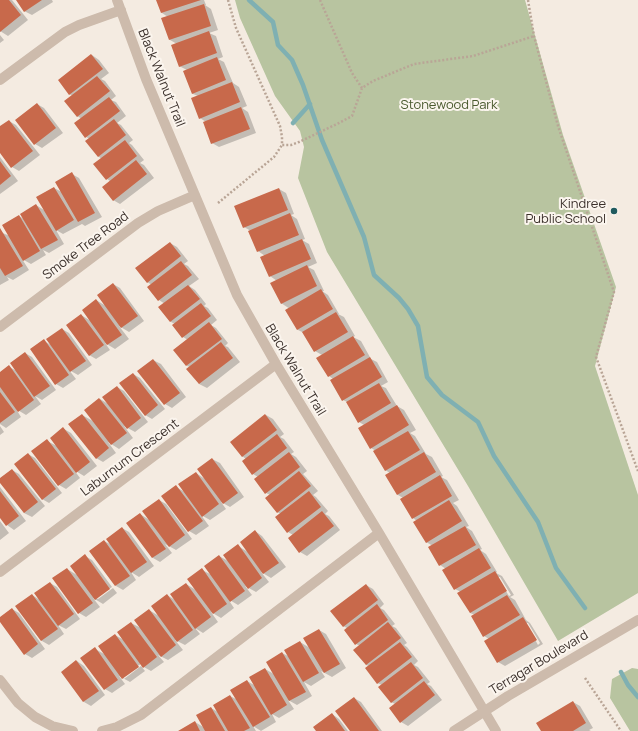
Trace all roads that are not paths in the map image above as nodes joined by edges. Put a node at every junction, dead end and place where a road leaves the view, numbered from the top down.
1 (117, 0) edge
2 (121, 10) junction
3 (0, 80) edge
4 (195, 195) junction
5 (0, 327) edge
6 (276, 364) junction
7 (379, 533) junction
8 (0, 572) edge
9 (638, 620) edge
10 (0, 680) edge
11 (485, 711) junction
12 (73, 731) edge
13 (102, 731) edge
14 (454, 731) edge
15 (496, 731) edge

1 - 2 street, Black Walnut Trail
2 - 3 street
2 - 4 street, Black Walnut Trail
4 - 5 street, Smoke Tree Road
4 - 6 street, Black Walnut Trail
6 - 7 street, Black Walnut Trail
6 - 8 street, Laburnum Crescent
7 - 11 street, Black Walnut Trail
7 - 13 street
9 - 11 street, Terragar Boulevard
10 - 12 street
11 - 14 street, Terragar Boulevard
11 - 15 street, Black Walnut Trail

